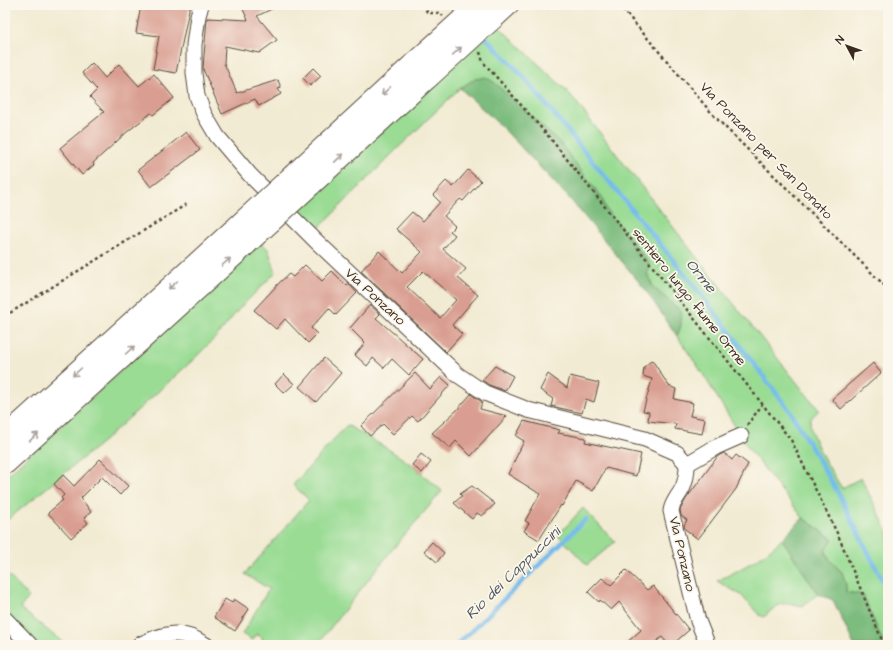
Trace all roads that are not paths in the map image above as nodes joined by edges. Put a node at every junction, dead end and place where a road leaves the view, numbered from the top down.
1 (201, 5) edge
2 (494, 8) edge
3 (240, 237) junction
4 (741, 436) road end
5 (5, 438) edge
6 (5, 463) edge
7 (687, 464) junction
8 (5, 619) edge
9 (707, 644) edge
10 (30, 645) edge
11 (139, 645) edge
12 (206, 645) edge

1 - 7 street, Via Ponzano
2 - 3 highway, bridge
3 -> 5 highway
6 -> 3 highway
4 - 7 street
7 - 9 street, Via Ponzano
8 - 10 street
11 - 12 street

